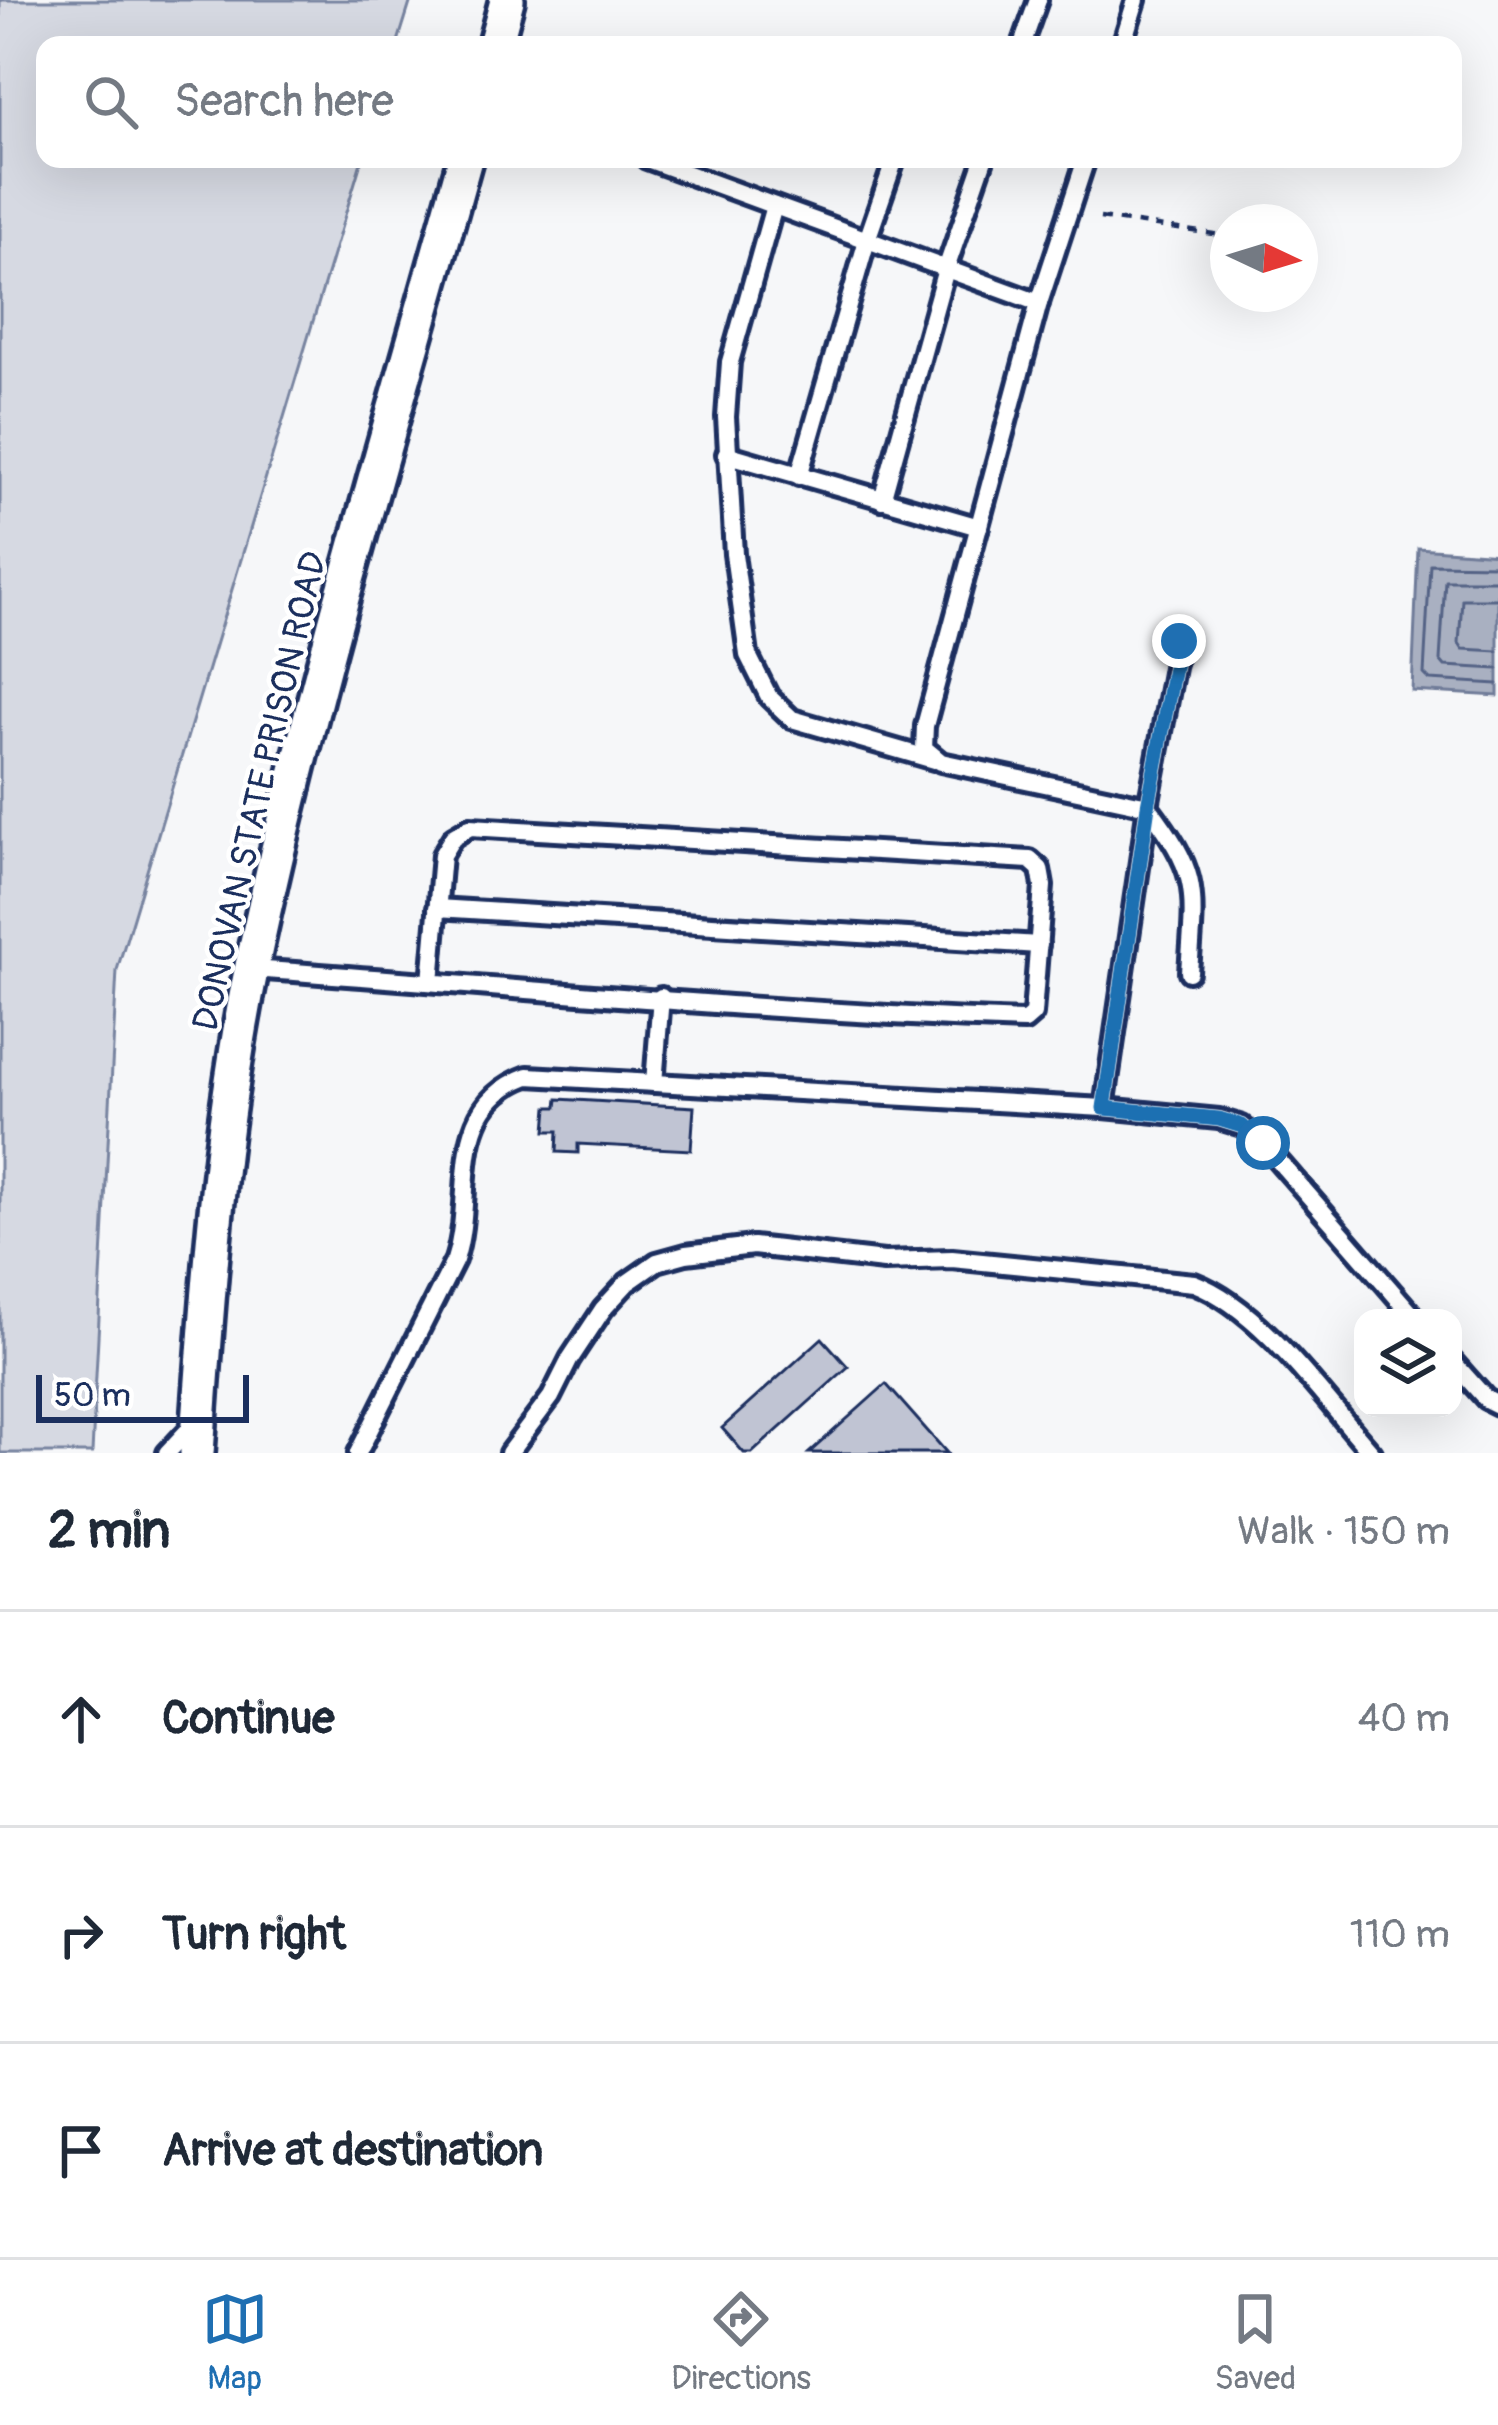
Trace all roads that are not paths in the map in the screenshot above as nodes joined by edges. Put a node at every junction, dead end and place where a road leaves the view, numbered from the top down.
1 (507, 0) edge
2 (1038, 0) edge
3 (1136, 0) edge
4 (497, 36) edge
5 (1025, 36) edge
6 (1125, 36) edge
7 (463, 168) edge
8 (671, 168) edge
9 (892, 168) edge
10 (981, 168) edge
11 (1082, 168) edge
12 (774, 206) junction
13 (867, 240) junction
14 (946, 269) junction
15 (1039, 304) junction
16 (726, 454) junction
17 (799, 476) junction
18 (883, 500) junction
19 (979, 527) junction
20 (1179, 641) dead end
21 (941, 762) junction
22 (1148, 806) junction
23 (437, 908) junction
24 (1039, 945) junction
25 (252, 969) junction
26 (1189, 972) dead end
27 (431, 982) junction
28 (661, 998) junction
29 (654, 1083) junction
30 (1104, 1108) junction
31 (1407, 1309) edge
32 (1462, 1372) edge
33 (1498, 1405) edge
34 (200, 1418) junction
35 (167, 1453) edge
36 (197, 1453) edge
37 (358, 1453) edge
38 (509, 1453) edge
39 (1372, 1453) edge

1 - 4 street
2 - 5 lane
3 - 6 lane
7 - 25 street, DONOVAN STATE PRISON ROAD
8 - 12 lane
9 - 13 lane
10 - 14 lane
11 - 15 lane
12 - 13 lane
12 - 16 lane
13 - 14 lane
13 - 17 lane
14 - 15 lane
14 - 18 lane
15 - 19 lane
16 - 17 lane
16 - 21 lane
17 - 18 lane
18 - 19 lane
19 - 21 lane
20 - 22 lane
21 - 22 lane
22 - 26 lane
22 - 30 lane
23 - 24 lane
23 - 24 lane
23 - 27 lane
24 - 28 lane
25 - 27 lane
25 - 34 street, DONOVAN STATE PRISON ROAD
27 - 28 lane
28 - 29 lane
29 - 30 lane
29 - 37 lane
30 - 31 lane
32 - 33 lane
34 - 35 lane
34 - 36 street, DONOVAN STATE PRISON ROAD
38 - 39 lane

